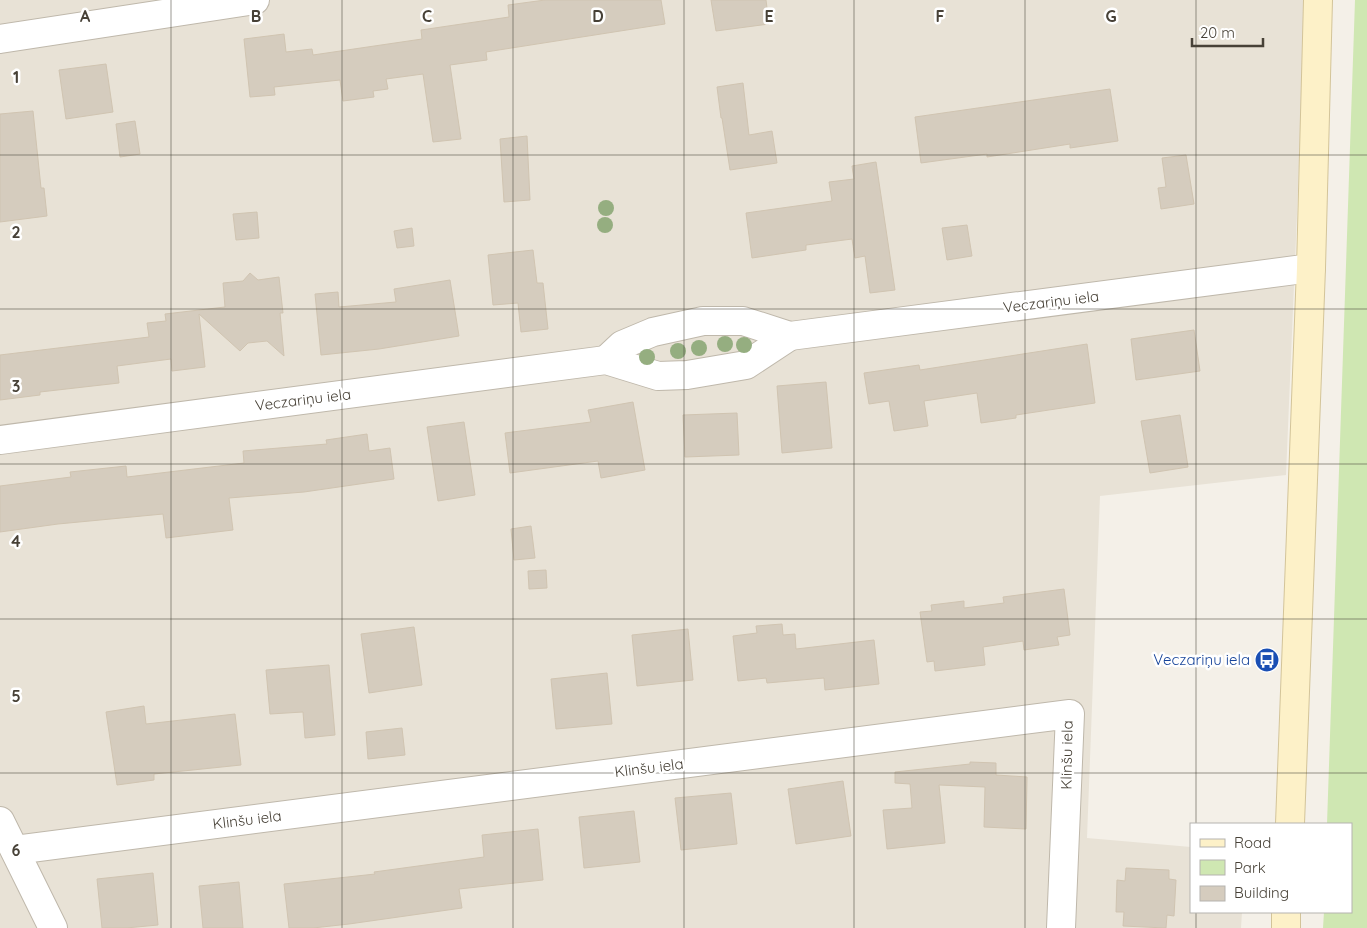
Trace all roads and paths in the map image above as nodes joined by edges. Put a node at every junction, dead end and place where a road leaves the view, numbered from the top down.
1 (255, 0) edge
2 (1318, 0) edge
3 (0, 39) edge
4 (1311, 268) junction
5 (790, 336) junction
6 (606, 360) junction
7 (0, 440) edge
8 (0, 821) edge
9 (1290, 823) edge
10 (15, 850) junction
11 (1286, 913) edge
12 (53, 928) edge
13 (1061, 928) edge
14 (1286, 928) edge

1 - 3 street
2 - 4 main road
4 - 5 street, Veczariņu iela
4 - 9 main road
5 - 6 street, Veczariņu iela
5 - 6 street, Veczariņu iela
6 - 7 street, Veczariņu iela
8 - 10 street
10 - 12 street
10 - 13 street, Klinšu iela
11 - 14 main road

